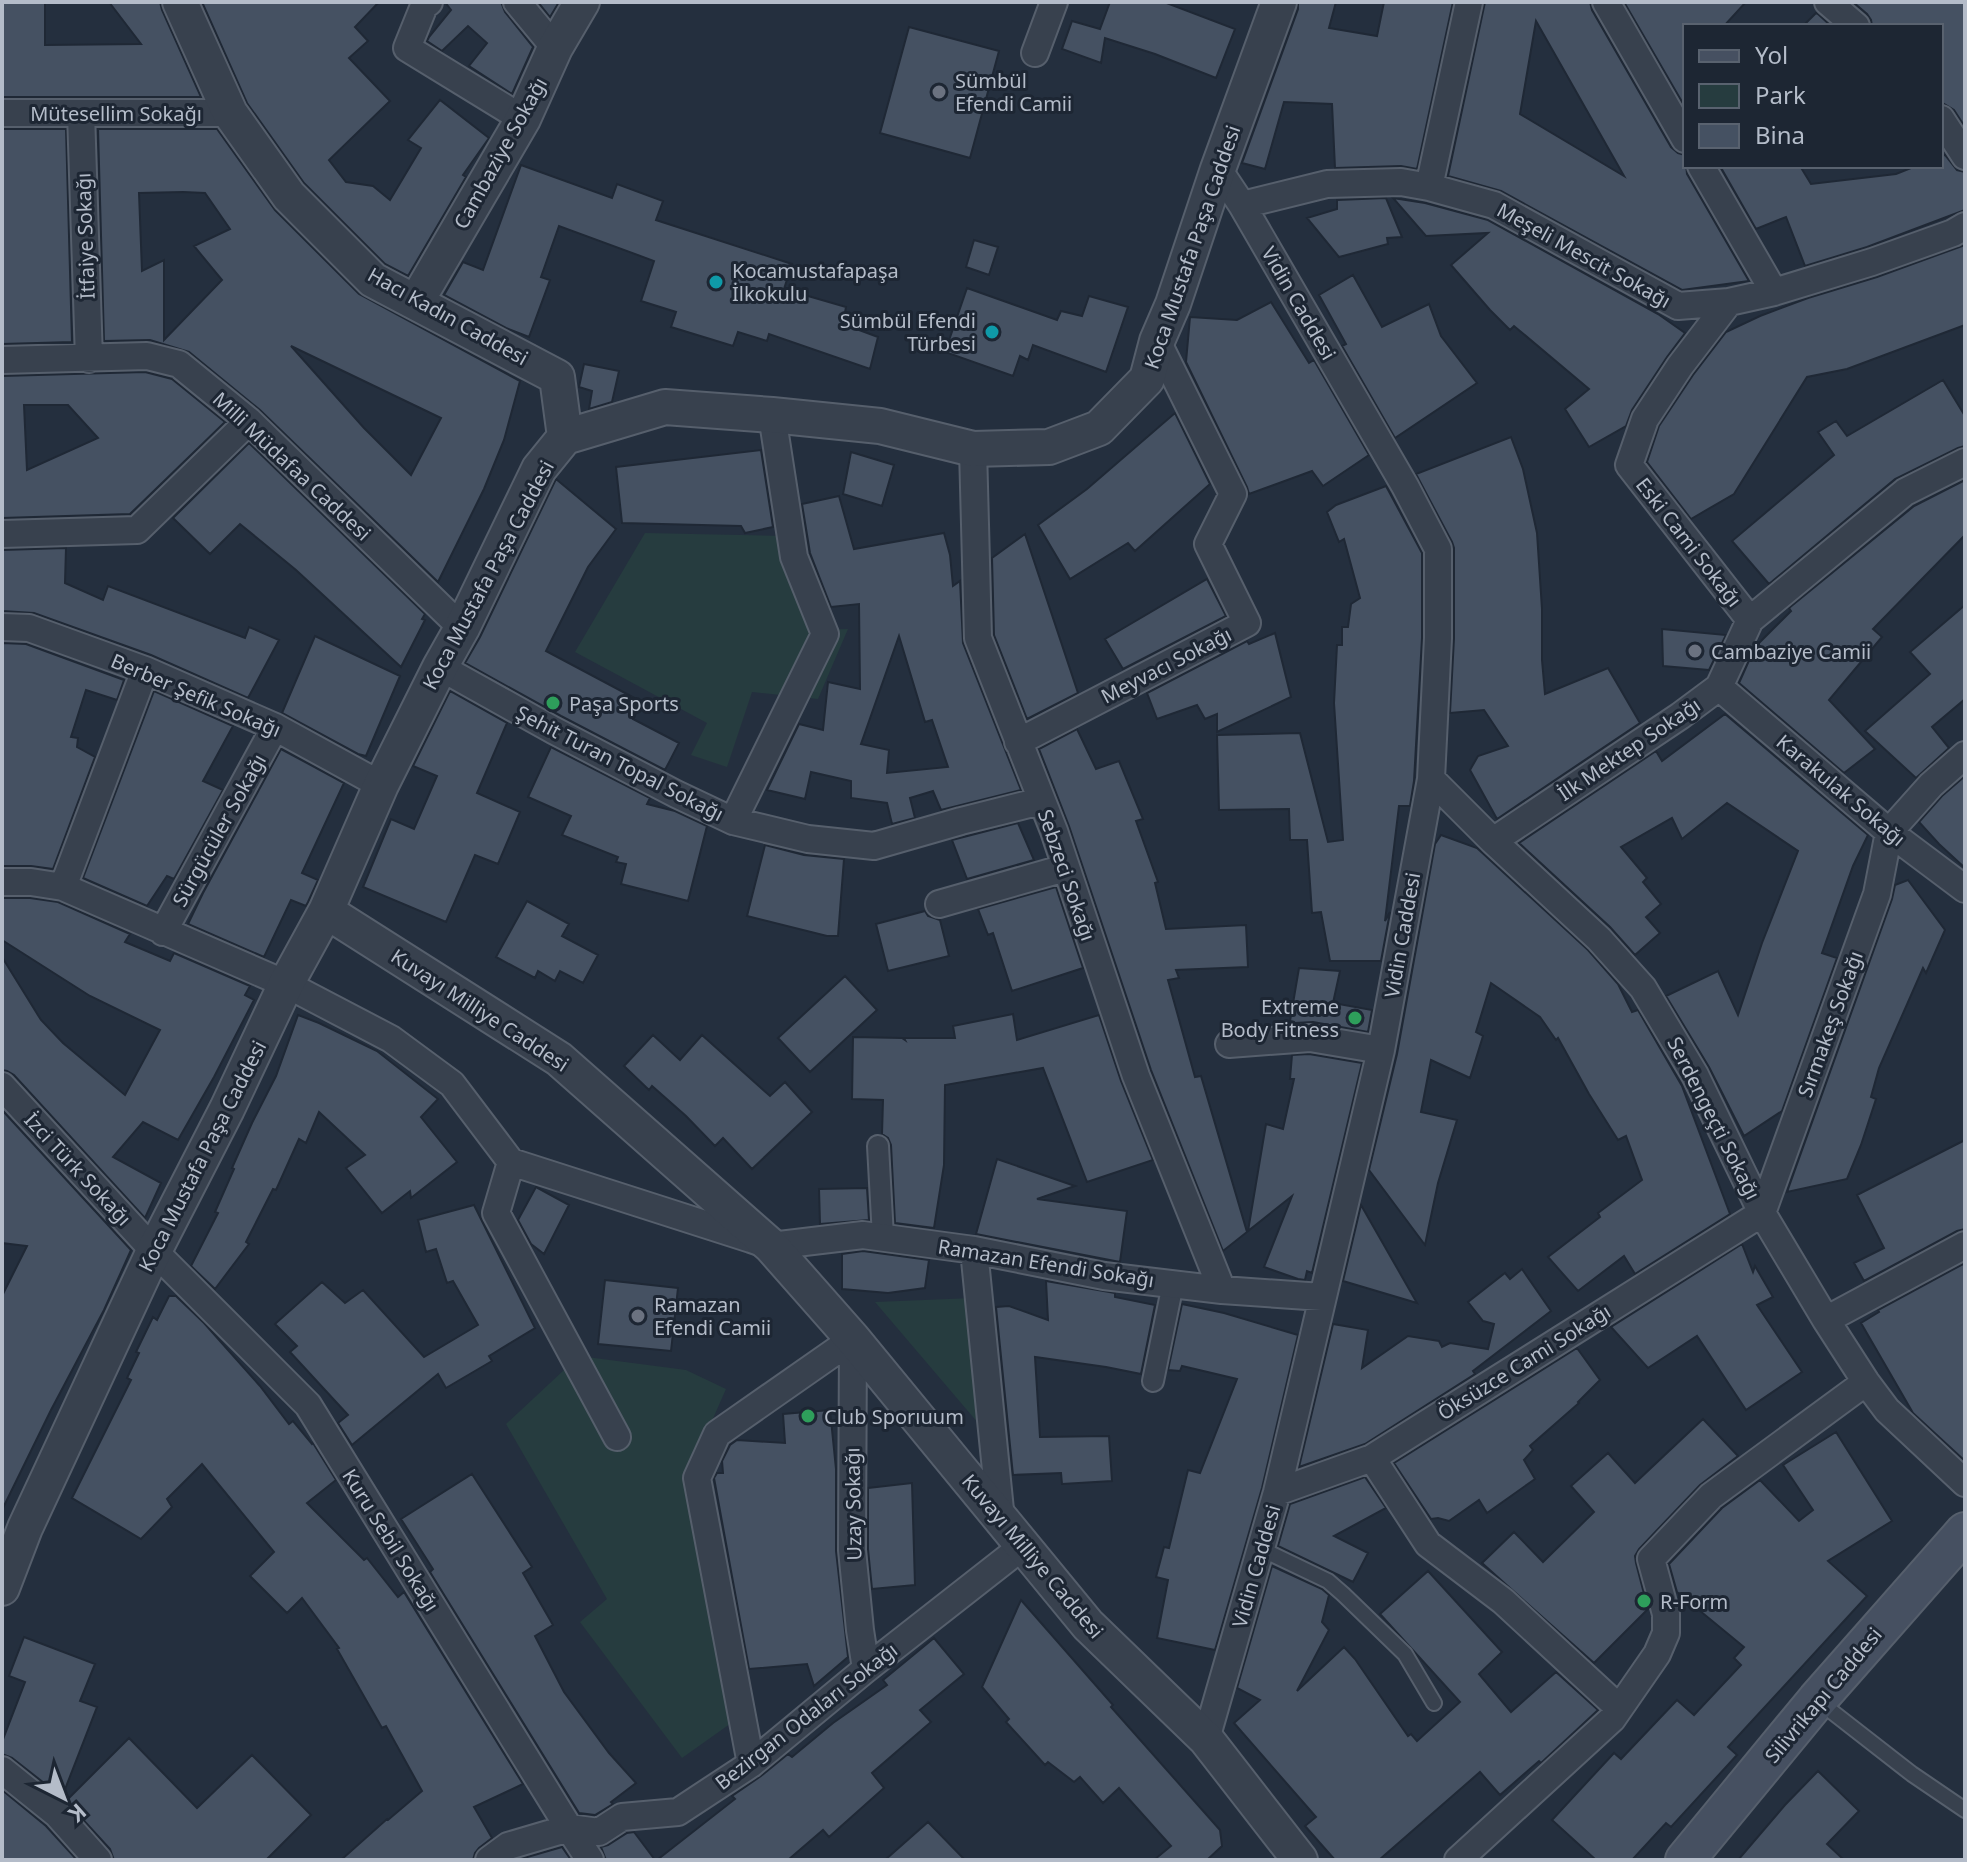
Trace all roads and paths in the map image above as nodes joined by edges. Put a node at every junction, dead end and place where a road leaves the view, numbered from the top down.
1 (180, 2) edge
2 (429, 2) edge
3 (517, 2) edge
4 (582, 2) edge
5 (1054, 2) edge
6 (1279, 2) edge
7 (1469, 2) edge
8 (1606, 2) edge
9 (1828, 2) edge
10 (1854, 24) edge
11 (555, 48) junction
12 (1035, 53) dead end
13 (2, 113) edge
14 (81, 113) junction
15 (230, 113) junction
16 (523, 119) junction
17 (1943, 122) edge
18 (1683, 136) edge
19 (1965, 156) edge
20 (1702, 168) edge
21 (1218, 169) junction
22 (1429, 187) junction
23 (1242, 205) junction
24 (1965, 226) edge
25 (1774, 292) junction
26 (416, 302) junction
27 (1729, 302) junction
28 (1157, 341) junction
29 (89, 359) junction
30 (2, 360) edge
31 (772, 415) junction
32 (249, 421) junction
33 (565, 437) junction
34 (973, 449) junction
35 (1965, 462) edge
36 (2, 534) edge
37 (1750, 620) junction
38 (2, 627) edge
39 (462, 628) junction
40 (440, 667) junction
41 (145, 670) junction
42 (1719, 687) junction
43 (275, 727) junction
44 (1018, 742) junction
45 (1965, 755) edge
46 (1431, 779) junction
47 (381, 785) junction
48 (1041, 801) junction
49 (733, 821) junction
50 (1889, 832) junction
51 (1493, 841) junction
52 (1065, 868) junction
53 (2, 882) edge
54 (63, 887) junction
55 (1965, 889) edge
56 (939, 904) dead end
57 (326, 911) junction
58 (163, 932) junction
59 (286, 984) junction
60 (1229, 1044) dead end
61 (1381, 1050) junction
62 (2, 1086) edge
63 (878, 1146) dead end
64 (511, 1162) junction
65 (1762, 1213) junction
66 (883, 1237) junction
67 (1965, 1245) edge
68 (771, 1246) junction
69 (974, 1250) junction
70 (154, 1251) junction
71 (1173, 1284) junction
72 (1222, 1290) junction
73 (1322, 1297) junction
74 (1826, 1320) junction
75 (853, 1339) junction
76 (1153, 1381) dead end
77 (1866, 1382) junction
78 (617, 1437) dead end
79 (1372, 1458) junction
80 (1965, 1483) edge
81 (1277, 1492) junction
82 (1965, 1532) edge
83 (1012, 1533) junction
84 (1261, 1549) junction
85 (2, 1588) edge
86 (866, 1669) junction
87 (1817, 1700) junction
88 (1434, 1703) dead end
89 (1619, 1708) junction
90 (1206, 1739) junction
91 (751, 1764) junction
92 (2, 1770) edge
93 (1965, 1810) edge
94 (569, 1828) junction
95 (98, 1860) edge
96 (489, 1860) edge
97 (590, 1860) edge
98 (1300, 1860) edge
99 (1458, 1860) edge
100 (1685, 1860) edge

1 - 15 street, Hacı Kadın Caddesi
2 - 16 street
3 - 11 street
4 - 11 street, Cambaziye Sokağı
5 - 12 street
6 - 21 street, Koca Mustafa Paşa Caddesi
7 - 22 street
8 - 18 street
9 - 10 street
11 - 16 street, Cambaziye Sokağı
13 - 14 street, Mütesellim Sokağı
14 - 15 street, Mütesellim Sokağı
14 - 29 street, İtfaiye Sokağı
15 - 26 street, Hacı Kadın Caddesi
16 - 26 street, Cambaziye Sokağı
17 - 19 street
20 - 25 street
21 - 23 street, Vidin Caddesi
21 - 28 street, Koca Mustafa Paşa Caddesi
22 - 23 street, Meşeli Mescit Sokağı
22 - 27 street, Meşeli Mescit Sokağı
23 - 46 street, Vidin Caddesi
24 - 25 street, Meşeli Mescit Sokağı
25 - 27 street, Meşeli Mescit Sokağı
26 - 33 street, Hacı Kadın Caddesi
27 - 37 street, Eski Cami Sokağı
28 - 34 street, Koca Mustafa Paşa Caddesi
28 - 44 street, Meyvacı Sokağı
29 - 30 street, Milli Müdafaa Caddesi
29 - 32 street, Milli Müdafaa Caddesi
31 - 33 street, Koca Mustafa Paşa Caddesi
31 - 34 street, Koca Mustafa Paşa Caddesi
31 - 49 street
32 - 36 street
32 - 39 street, Milli Müdafaa Caddesi
33 - 39 street, Koca Mustafa Paşa Caddesi
34 - 44 street, Sebzeci Sokağı
35 - 37 street, İlk Mektep Sokağı
37 - 42 street, İlk Mektep Sokağı
38 - 41 street, Berber Şefik Sokağı
39 - 40 street, Koca Mustafa Paşa Caddesi
40 - 47 street, Koca Mustafa Paşa Caddesi
40 - 49 street, Şehit Turan Topal Sokağı
41 - 43 street, Berber Şefik Sokağı
41 - 54 street
42 - 50 street, Karakulak Sokağı
42 - 51 street, İlk Mektep Sokağı
43 - 47 street, Berber Şefik Sokağı
43 - 58 street, Sürgücüler Sokağı
44 - 48 street, Sebzeci Sokağı
45 - 50 street
46 - 51 street, Serdengeçti Sokağı
46 - 61 street, Vidin Caddesi
47 - 57 street, Koca Mustafa Paşa Caddesi
48 - 49 street, Şehit Turan Topal Sokağı
48 - 52 street, Sebzeci Sokağı
50 - 55 street, Karakulak Sokağı
50 - 65 street, Sırmakeş Sokağı
51 - 65 street, Serdengeçti Sokağı
52 - 56 street
52 - 72 street, Sebzeci Sokağı
53 - 54 street
54 - 58 street
57 - 59 street, Koca Mustafa Paşa Caddesi
57 - 68 street, Kuvayı Milliye Caddesi
58 - 59 street
59 - 64 street
59 - 70 street, Koca Mustafa Paşa Caddesi
60 - 61 street
61 - 73 street, Vidin Caddesi
62 - 70 street, İzci Türk Sokağı
63 - 66 street
64 - 68 street
64 - 78 street
65 - 74 street, Serdengeçti Sokağı
65 - 79 street, Öksüzce Cami Sokağı
66 - 68 street, Ramazan Efendi Sokağı
66 - 69 street, Ramazan Efendi Sokağı
67 - 74 street
68 - 75 street, Kuvayı Milliye Caddesi
69 - 71 street, Ramazan Efendi Sokağı
69 - 83 street
70 - 85 street, Koca Mustafa Paşa Caddesi
70 - 94 street, Kuru Sebil Sokağı
71 - 72 street, Ramazan Efendi Sokağı
71 - 76 street
72 - 73 street, Ramazan Efendi Sokağı
73 - 81 street, Vidin Caddesi
74 - 77 street, Serdengeçti Sokağı
75 - 83 street, Kuvayı Milliye Caddesi
75 - 86 street, Uzay Sokağı
75 - 91 street
77 - 80 street, Serdengeçti Sokağı
77 - 89 street
79 - 81 street, Öksüzce Cami Sokağı
79 - 89 street
81 - 84 street, Vidin Caddesi
82 - 87 main road, Silivrikapı Caddesi
83 - 86 street, Bezirgan Odaları Sokağı
83 - 90 street, Kuvayı Milliye Caddesi
84 - 88 lane
84 - 90 street, Vidin Caddesi
86 - 91 street, Bezirgan Odaları Sokağı
87 - 93 lane
87 - 100 main road, Silivrikapı Caddesi
89 - 99 street
90 - 98 street, Kuvayı Milliye Caddesi
91 - 94 street, Bezirgan Odaları Sokağı
92 - 95 street
94 - 96 street, Bezirgan Odaları Sokağı
94 - 97 street, Kuru Sebil Sokağı

